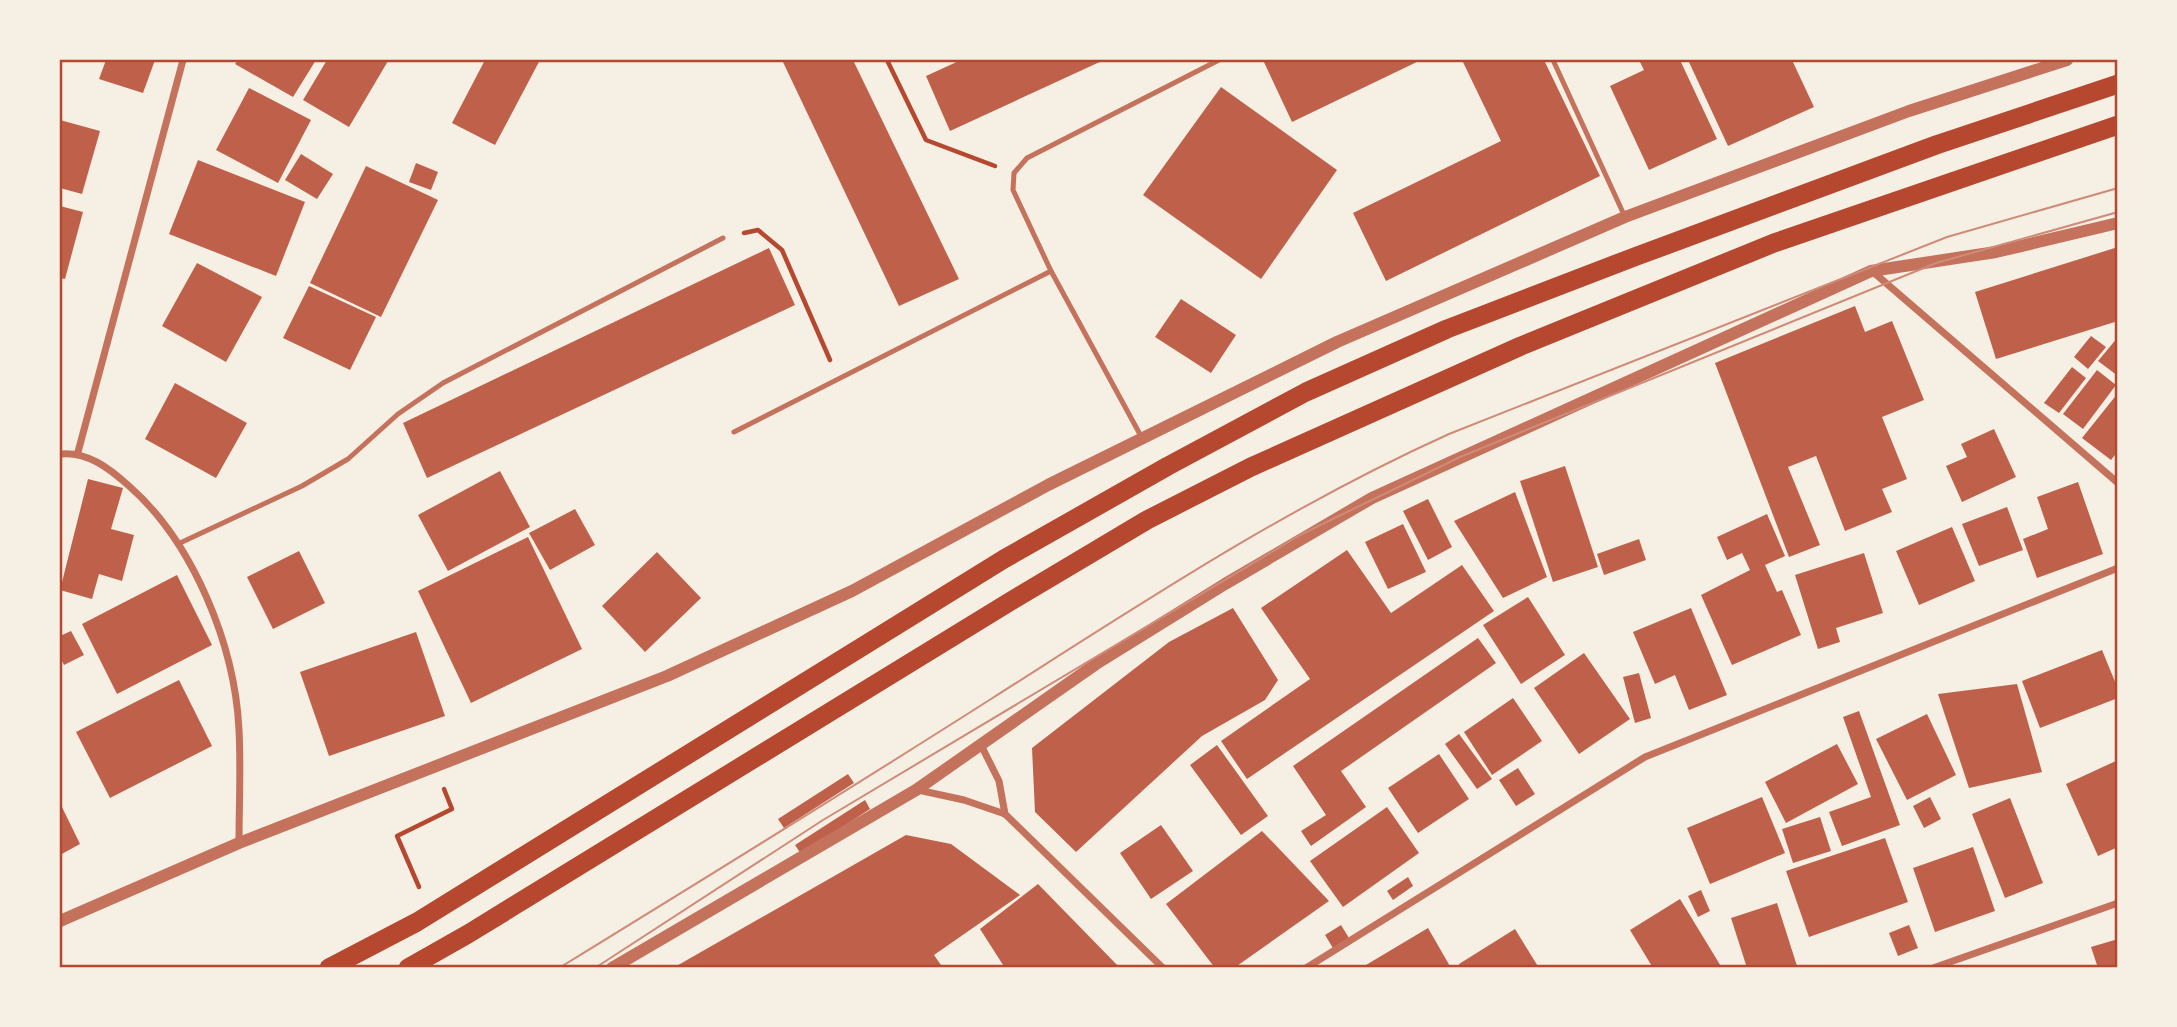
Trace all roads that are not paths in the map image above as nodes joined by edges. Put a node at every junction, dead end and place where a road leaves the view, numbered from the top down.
1 (183, 60) edge
2 (1219, 60) edge
3 (1553, 60) edge
4 (2067, 60) edge
5 (2118, 84) edge
6 (2118, 125) edge
7 (1625, 217) junction
8 (2118, 223) edge
9 (723, 238) road end
10 (1051, 271) junction
11 (1871, 271) junction
12 (734, 432) dead end
13 (1142, 438) junction
14 (78, 452) junction
15 (60, 454) edge
16 (2118, 483) edge
17 (180, 543) junction
18 (2118, 568) edge
19 (981, 745) junction
20 (916, 790) junction
21 (1005, 814) junction
22 (239, 843) junction
23 (2118, 903) edge
24 (60, 921) edge
25 (329, 968) edge
26 (408, 968) edge
27 (612, 968) edge
28 (1163, 968) edge
29 (1306, 968) edge
30 (1933, 968) edge

1 - 14 street
2 - 10 lane
3 - 7 lane
4 - 7 street
5 - 25 highway
6 - 26 highway
7 - 13 street
8 - 11 street
9 - 17 lane
10 - 12 lane
10 - 13 lane
11 - 16 street
11 - 19 street
13 - 22 street
14 - 15 street
14 - 17 street
17 - 22 street
18 - 29 street
19 - 20 street
19 - 21 street
20 - 21 street
20 - 27 street
21 - 28 street
22 - 24 street
23 - 30 street

